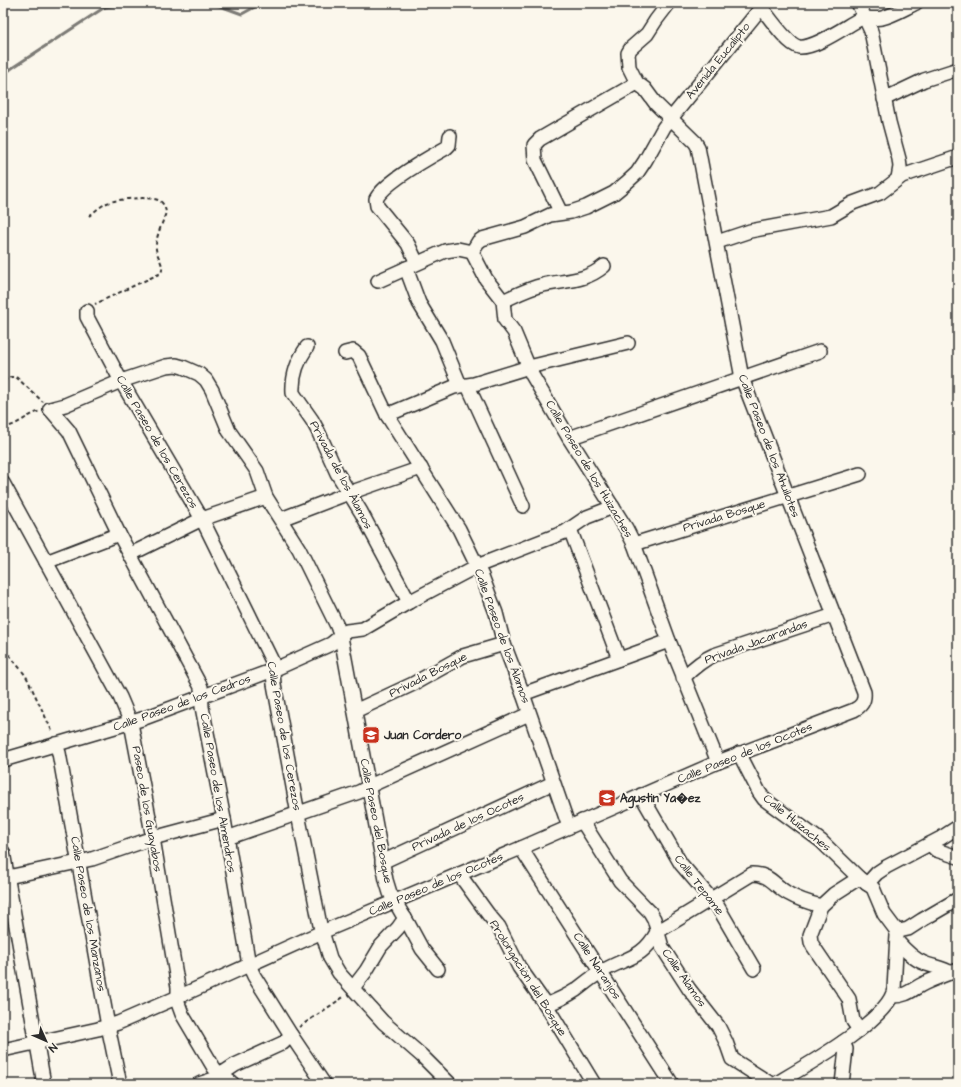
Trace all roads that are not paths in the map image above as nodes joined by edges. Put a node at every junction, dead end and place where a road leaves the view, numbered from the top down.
1 (669, 3) edge
2 (858, 3) edge
3 (916, 3) edge
4 (763, 5) edge
5 (865, 18) junction
6 (958, 69) edge
7 (637, 83) junction
8 (884, 99) junction
9 (672, 118) junction
10 (450, 136) dead end
11 (958, 156) edge
12 (898, 178) junction
13 (561, 213) junction
14 (717, 242) junction
15 (472, 252) junction
16 (411, 266) junction
17 (604, 266) dead end
18 (378, 281) dead end
19 (502, 301) junction
20 (87, 311) road end
21 (628, 343) dead end
22 (307, 347) dead end
23 (820, 351) dead end
24 (345, 353) dead end
25 (529, 367) junction
26 (742, 378) junction
27 (121, 381) junction
28 (464, 385) junction
29 (50, 409) joint
30 (387, 414) junction
31 (569, 438) junction
32 (421, 468) junction
33 (860, 474) dead end
34 (3, 483) edge
35 (349, 493) junction
36 (787, 496) junction
37 (266, 497) junction
38 (523, 506) dead end
39 (613, 507) junction
40 (202, 519) junction
41 (281, 519) junction
42 (570, 529) junction
43 (119, 534) junction
44 (634, 544) junction
45 (131, 554) junction
46 (46, 562) junction
47 (477, 566) junction
48 (408, 602) junction
49 (834, 615) junction
50 (341, 637) junction
51 (668, 641) junction
52 (504, 644) junction
53 (619, 658) junction
54 (273, 670) junction
55 (683, 678) junction
56 (523, 694) junction
57 (202, 697) junction
58 (863, 703) joint
59 (355, 711) junction
60 (529, 714) junction
61 (131, 723) junction
62 (56, 744) junction
63 (739, 753) junction
64 (3, 760) edge
65 (718, 762) junction
66 (553, 783) junction
67 (368, 788) junction
68 (641, 795) junction
69 (298, 814) junction
70 (224, 819) junction
71 (582, 821) junction
72 (958, 826) edge
73 (569, 827) junction
74 (153, 838) junction
75 (227, 838) junction
76 (930, 844) junction
77 (521, 848) junction
78 (3, 852) edge
79 (958, 857) edge
80 (79, 862) junction
81 (382, 862) junction
82 (459, 874) junction
83 (5, 878) edge
84 (863, 881) junction
85 (712, 899) junction
86 (958, 899) edge
87 (394, 901) junction
88 (821, 906) junction
89 (405, 918) junction
90 (322, 932) junction
91 (657, 932) junction
92 (897, 936) junction
93 (249, 965) junction
94 (438, 969) dead end
95 (754, 969) dead end
96 (955, 971) edge
97 (601, 972) junction
98 (353, 988) junction
99 (893, 996) junction
100 (178, 997) junction
101 (546, 1005) junction
102 (108, 1026) junction
103 (859, 1030) junction
104 (290, 1035) junction
105 (843, 1042) junction
106 (36, 1044) junction
107 (3, 1050) edge
108 (220, 1075) junction
109 (44, 1084) edge
110 (120, 1084) edge
111 (199, 1084) edge
112 (233, 1084) edge
113 (324, 1084) edge
114 (450, 1084) edge
115 (594, 1084) edge
116 (672, 1084) edge
117 (771, 1084) edge
118 (776, 1084) edge
119 (842, 1084) edge

1 - 7 street, Calle Paseo de los Ahuilotes
2 - 5 street
3 - 5 street
4 - 5 street
4 - 9 street, Avenida Eucalipto
5 - 8 street
6 - 8 street
7 - 9 street, Calle Paseo de los Ahuilotes
7 - 13 street
8 - 12 street
9 - 13 street, Avenida Eucalipto
9 - 14 street, Calle Paseo de los Ahuilotes
10 - 16 street
11 - 12 street
12 - 14 street
13 - 15 street, Avenida Eucalipto
14 - 26 street, Calle Paseo de los Ahuilotes
15 - 16 street
15 - 19 street, Calle Paseo de los Huizaches
16 - 18 street
16 - 28 street
17 - 19 street
19 - 25 street, Calle Paseo de los Huizaches
20 - 27 street, Calle Paseo de los Cerezos
21 - 25 street
22 - 35 street, Privada de los Álamos
23 - 26 street
24 - 30 street, Calle Paseo de los Álamos
25 - 28 street
25 - 31 street, Calle Paseo de los Huizaches
26 - 31 street
26 - 36 street, Calle Paseo de los Ahuilotes
27 - 29 street, Calle Paseo del Bosque
27 - 37 street, Calle Paseo del Bosque
27 - 40 street, Calle Paseo de los Cerezos
28 - 30 street
28 - 38 street
29 - 43 street, Calle Paseo de los Almendros
30 - 32 street, Calle Paseo de los Álamos
31 - 39 street, Calle Paseo de los Huizaches
32 - 35 street
32 - 47 street, Calle Paseo de los Álamos
33 - 36 street, Privada Bosque
34 - 46 street, Paseo de los Guayabos
35 - 41 street
35 - 48 street, Privada de los Álamos
36 - 44 street, Privada Bosque
36 - 49 street, Calle Paseo de los Ahuilotes
37 - 40 street
37 - 41 street, Calle Paseo del Bosque
39 - 42 street, Calle Paseo de los Cedros
39 - 44 street, Calle Paseo de los Huizaches
40 - 45 street
40 - 54 street, Calle Paseo de los Cerezos
41 - 50 street, Calle Paseo del Bosque
42 - 47 street, Calle Paseo de los Cedros
42 - 53 street
43 - 45 street, Calle Paseo de los Almendros
43 - 46 street
44 - 51 street, Calle Paseo de los Huizaches
45 - 57 street, Calle Paseo de los Almendros
46 - 61 street, Paseo de los Guayabos
47 - 48 street, Calle Paseo de los Cedros
47 - 52 street, Calle Paseo de los Álamos
48 - 50 street, Calle Paseo de los Cedros
49 - 55 street, Privada Jacarandas
49 - 58 street, Calle Paseo de los Ahuilotes
50 - 54 street, Calle Paseo de los Cedros
50 - 59 street, Calle Paseo del Bosque
51 - 53 street
51 - 55 street, Calle Paseo de los Huizaches
52 - 56 street, Calle Paseo de los Álamos
52 - 59 street, Privada Bosque
53 - 56 street
54 - 57 street, Calle Paseo de los Cedros
54 - 69 street, Calle Paseo de los Cerezos
55 - 65 street, Calle Paseo de los Huizaches
56 - 60 street, Calle Paseo de los Álamos
57 - 61 street, Calle Paseo de los Cedros
57 - 70 street, Calle Paseo de los Almendros
58 - 63 street, Calle Paseo de los Ocotes
59 - 67 street, Calle Paseo del Bosque
60 - 66 street, Calle Paseo de los Álamos
60 - 67 street
61 - 62 street, Calle Paseo de los Cedros
61 - 74 street, Paseo de los Guayabos
62 - 64 street, Calle Paseo de los Cedros
62 - 80 street, Calle Paseo de los Manzanos
63 - 65 street, Calle Paseo de los Ocotes
63 - 84 street, Calle Huizaches
65 - 68 street, Calle Paseo de los Ocotes
66 - 73 street, Calle Paseo de los Álamos
66 - 81 street, Privada de los Ocotes
67 - 69 street
67 - 81 street, Calle Paseo del Bosque
68 - 71 street, Calle Paseo de los Ocotes
68 - 85 street, Calle Tepame
69 - 75 street
69 - 90 street, Calle Paseo de los Cerezos
70 - 74 street
70 - 75 street, Calle Paseo de los Almendros
71 - 73 street, Calle Paseo de los Ocotes
71 - 91 street, Calle Alamos
72 - 76 street
73 - 77 street, Calle Paseo de los Ocotes
74 - 80 street
74 - 100 street, Paseo de los Guayabos
75 - 93 street, Calle Paseo de los Almendros
76 - 79 street
76 - 84 street
77 - 82 street, Calle Paseo de los Ocotes
77 - 97 street, Calle Naranjos
78 - 83 street
80 - 83 street
80 - 102 street, Calle Paseo de los Manzanos
81 - 87 street, Calle Paseo del Bosque
82 - 87 street, Calle Paseo de los Ocotes
82 - 101 street, Prolongación del Bosque
83 - 106 street
84 - 88 street
84 - 92 street, Calle Huizaches
85 - 88 street
85 - 91 street
85 - 95 street, Calle Tepame
86 - 92 street
87 - 89 street, Calle Paseo del Bosque
87 - 90 street, Calle Paseo de los Ocotes
88 - 103 street
89 - 94 street, Calle Paseo del Bosque
89 - 98 street
90 - 93 street, Calle Paseo de los Ocotes
90 - 98 street, Calle Paseo de los Cerezos
91 - 97 street
91 - 117 street, Calle Alamos
92 - 96 street, Calle Huizaches
92 - 99 street
93 - 100 street, Calle Paseo de los Ocotes
93 - 104 street, Calle Paseo de los Almendros
96 - 99 street
97 - 101 street
97 - 116 street, Calle Naranjos
98 - 114 street, Calle Paseo de los Cerezos
99 - 103 street
100 - 102 street, Calle Paseo de los Ocotes
100 - 108 street, Paseo de los Guayabos
101 - 115 street, Prolongación del Bosque
102 - 106 street, Calle Paseo de los Ocotes
102 - 110 street, Calle Paseo de los Manzanos
103 - 105 street
104 - 108 street
104 - 113 street, Calle Paseo de los Almendros
105 - 118 street
105 - 119 street
106 - 107 street, Calle Paseo de los Ocotes
106 - 109 street
108 - 111 street
108 - 112 street

